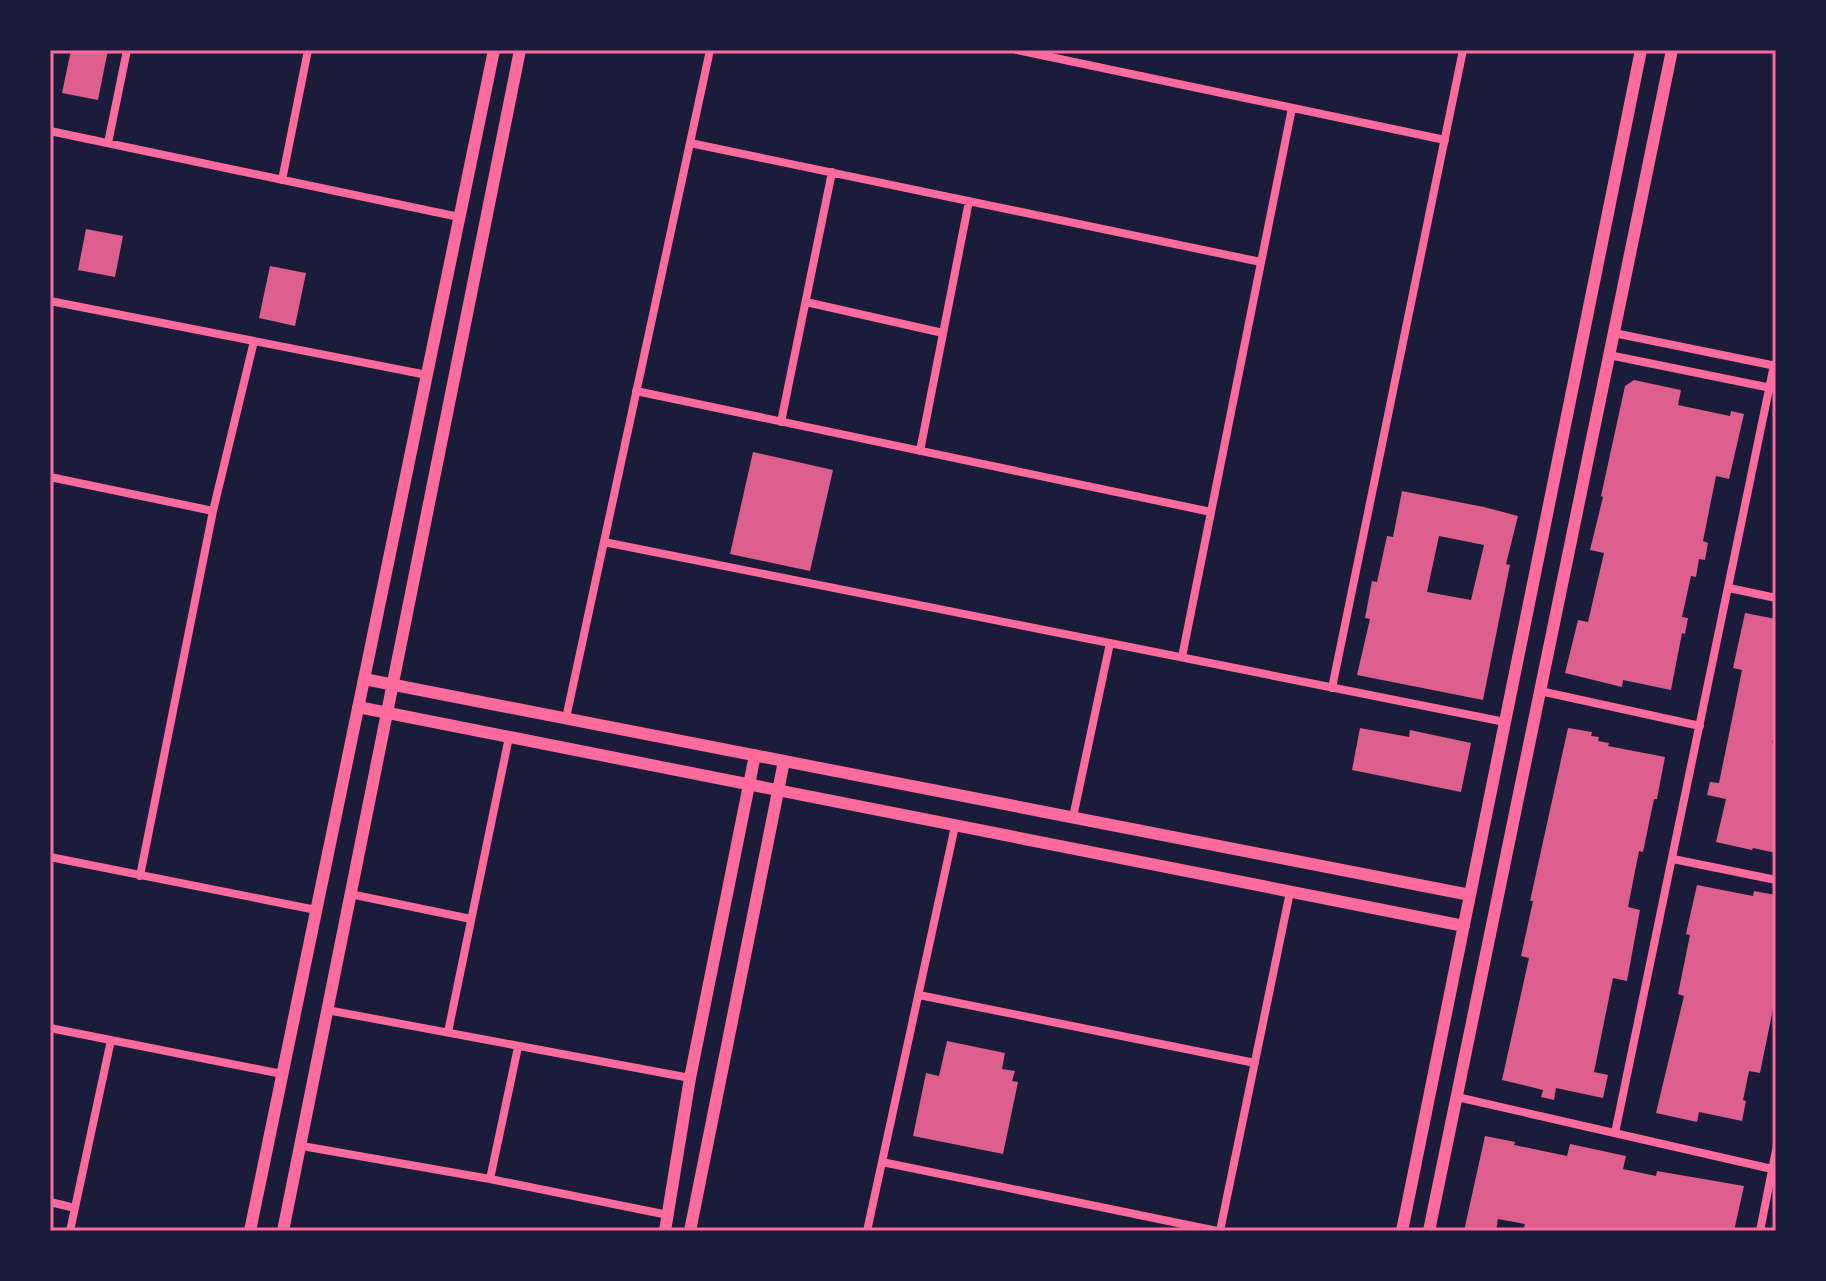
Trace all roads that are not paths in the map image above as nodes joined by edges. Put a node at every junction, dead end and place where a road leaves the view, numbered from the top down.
1 (127, 50) edge
2 (308, 50) edge
3 (494, 50) edge
4 (520, 50) edge
5 (710, 50) edge
6 (1017, 50) edge
7 (1463, 50) edge
8 (1641, 50) edge
9 (1672, 50) edge
10 (1292, 108) junction
11 (50, 131) edge
12 (1445, 140) junction
13 (108, 143) junction
14 (690, 143) junction
15 (832, 172) junction
16 (282, 180) junction
17 (969, 201) junction
18 (459, 217) junction
19 (1261, 262) junction
20 (50, 301) edge
21 (806, 302) junction
22 (943, 333) junction
23 (1614, 333) junction
24 (254, 341) junction
25 (1609, 355) junction
26 (1775, 366) edge
27 (427, 375) junction
28 (1773, 388) edge
29 (636, 391) junction
30 (781, 422) junction
31 (920, 451) junction
32 (50, 478) edge
33 (213, 511) junction
34 (1211, 512) junction
35 (604, 542) junction
36 (1729, 588) junction
37 (1776, 598) edge
38 (1110, 643) junction
39 (1182, 657) junction
40 (364, 679) junction
41 (392, 685) junction
42 (1332, 688) junction
43 (1540, 691) junction
44 (358, 707) junction
45 (386, 713) junction
46 (566, 718) junction
47 (1505, 722) junction
48 (1700, 726) junction
49 (509, 737) junction
50 (755, 755) junction
51 (784, 761) junction
52 (750, 785) junction
53 (778, 791) junction
54 (1073, 817) junction
55 (955, 826) junction
56 (50, 857) edge
57 (1673, 859) junction
58 (140, 876) junction
59 (1776, 880) edge
60 (1290, 892) junction
61 (350, 894) junction
62 (1470, 895) junction
63 (316, 910) junction
64 (471, 919) junction
65 (1464, 926) junction
66 (919, 995) junction
67 (327, 1010) junction
68 (50, 1028) edge
69 (448, 1032) junction
70 (111, 1040) junction
71 (518, 1047) junction
72 (1255, 1063) junction
73 (282, 1074) junction
74 (690, 1078) junction
75 (1457, 1097) junction
76 (1615, 1133) junction
77 (302, 1146) junction
78 (1776, 1150) edge
79 (882, 1162) junction
80 (1772, 1169) junction
81 (490, 1179) junction
82 (50, 1202) edge
83 (75, 1208) junction
84 (668, 1215) junction
85 (70, 1231) edge
86 (250, 1231) edge
87 (283, 1231) edge
88 (665, 1231) edge
89 (690, 1231) edge
90 (867, 1231) edge
91 (1218, 1231) edge
92 (1402, 1231) edge
93 (1429, 1231) edge
94 (1760, 1231) edge

1 - 13 street
2 - 16 street
3 - 18 main road
4 - 41 main road
5 - 14 street
6 - 10 street
7 - 12 street
8 - 47 main road
9 - 23 main road
10 - 12 street
10 - 19 street
11 - 13 street
12 - 42 street
13 - 16 street
14 - 15 street
14 - 29 street
15 - 17 street
15 - 21 street
16 - 18 street
17 - 19 street
17 - 22 street
18 - 27 main road
19 - 34 street
20 - 24 street
21 - 22 street
21 - 30 street
22 - 31 street
23 - 25 main road
23 - 26 street
24 - 27 street
24 - 33 street
25 - 28 street
25 - 43 main road
26 - 28 street
27 - 40 main road
28 - 36 street
29 - 30 street
29 - 35 street
30 - 31 street
31 - 34 street
32 - 33 street
33 - 58 street
34 - 39 street
35 - 38 street
35 - 46 street
36 - 37 street
36 - 48 street
38 - 39 street
38 - 54 street
39 - 42 street
40 - 41 main road
40 - 44 main road
41 - 45 main road
41 - 46 main road
42 - 47 street
43 - 48 street
43 - 75 main road
44 - 45 main road
44 - 63 main road
45 - 49 main road
45 - 61 main road
46 - 50 main road
47 - 62 main road
48 - 57 street
49 - 52 main road
49 - 64 street
50 - 51 main road
50 - 52 main road
51 - 53 main road
51 - 54 main road
52 - 53 main road
52 - 74 main road
53 - 55 main road
53 - 89 main road
54 - 62 main road
55 - 60 main road
55 - 66 street
56 - 58 street
57 - 59 street
57 - 76 street
58 - 63 street
60 - 65 main road
60 - 72 street
61 - 64 street
61 - 67 main road
62 - 65 main road
63 - 73 main road
64 - 69 street
65 - 92 main road
66 - 72 street
66 - 79 street
67 - 69 street
67 - 77 main road
68 - 70 street
69 - 71 street
70 - 73 street
70 - 83 street
71 - 74 street
71 - 81 street
72 - 91 street
73 - 86 main road
74 - 84 main road
75 - 76 street
75 - 93 main road
76 - 80 street
77 - 81 street
77 - 87 main road
78 - 80 street
79 - 90 street
79 - 91 street
80 - 94 street
81 - 84 street
82 - 83 street
83 - 85 street
84 - 88 main road

